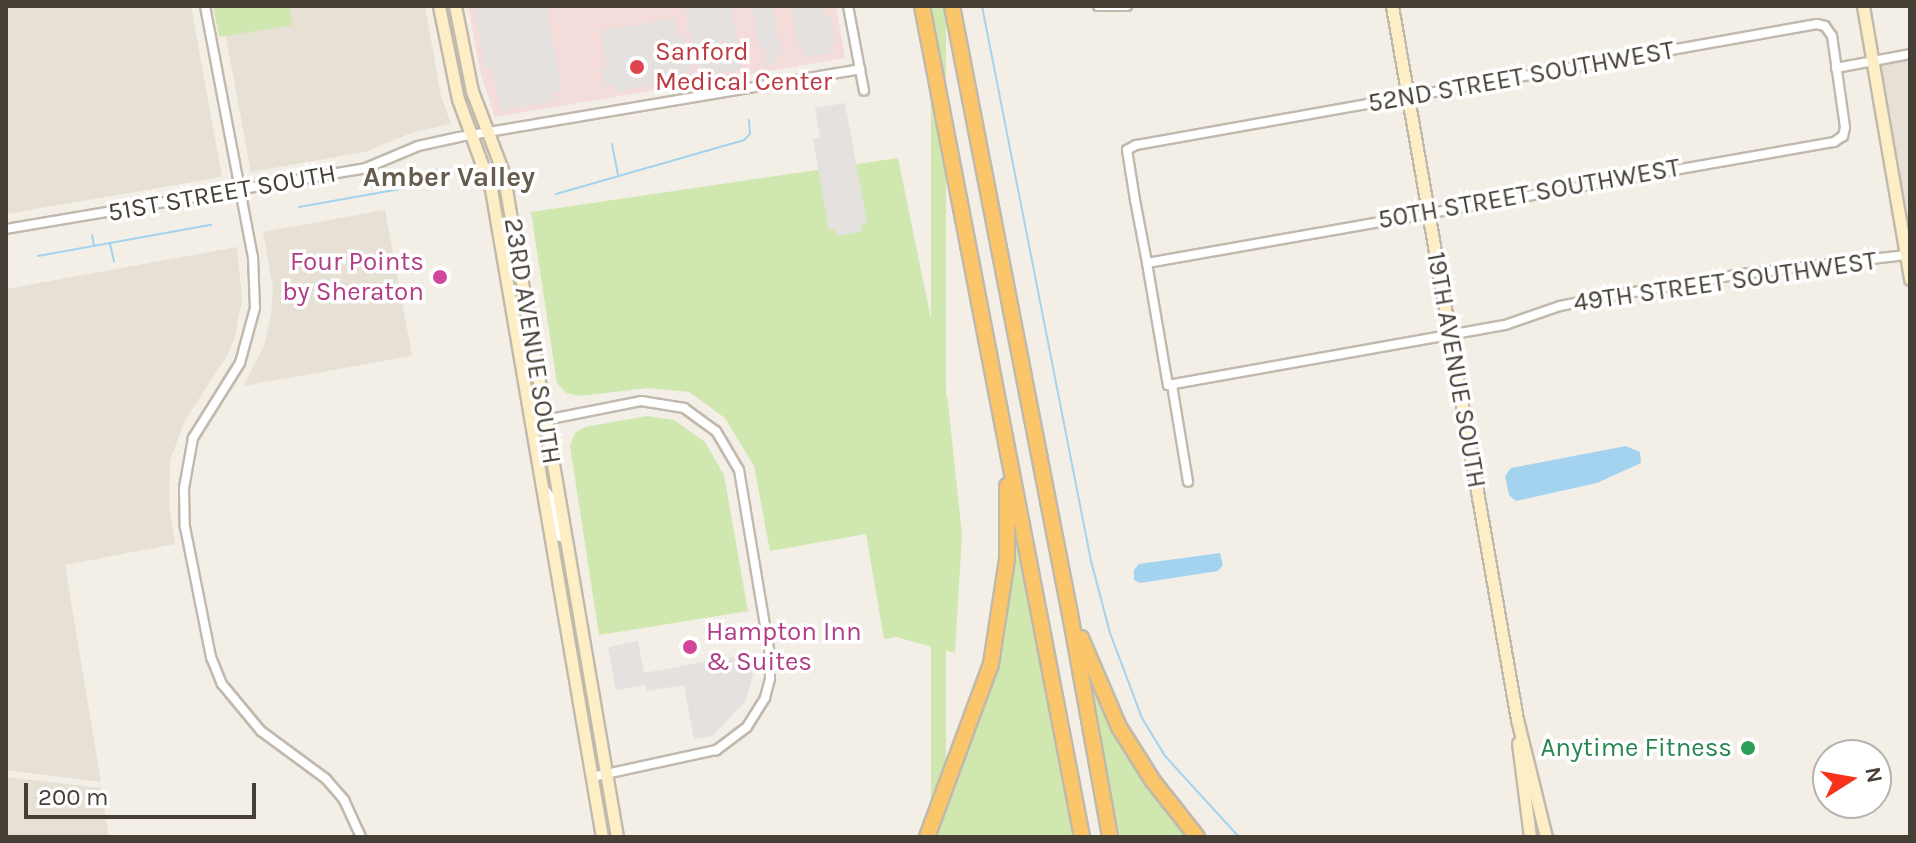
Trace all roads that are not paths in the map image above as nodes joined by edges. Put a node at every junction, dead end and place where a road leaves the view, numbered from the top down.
1 (205, 6) edge
2 (439, 6) edge
3 (455, 6) edge
4 (848, 6) edge
5 (922, 6) edge
6 (952, 6) edge
7 (1098, 6) edge
8 (1127, 6) edge
9 (1392, 6) edge
10 (1863, 6) edge
11 (1910, 54) edge
12 (1873, 61) junction
13 (1836, 68) junction
14 (860, 69) junction
15 (864, 91) dead end
16 (1407, 97) junction
17 (488, 132) junction
18 (472, 134) junction
19 (239, 188) junction
20 (1428, 212) junction
21 (6, 229) edge
22 (1906, 255) junction
23 (1147, 263) junction
24 (1910, 279) edge
25 (1449, 336) junction
26 (1170, 385) junction
27 (545, 420) junction
28 (530, 423) junction
29 (1003, 442) junction
30 (1188, 482) dead end
31 (541, 485) junction
32 (566, 539) junction
33 (551, 545) junction
34 (574, 588) junction
35 (1068, 602) junction
36 (1517, 719) junction
37 (607, 774) junction
38 (592, 777) junction
39 (361, 837) edge
40 (602, 837) edge
41 (617, 837) edge
42 (927, 837) edge
43 (1082, 837) edge
44 (1110, 837) edge
45 (1197, 837) edge
46 (1530, 837) edge
47 (1546, 837) edge

1 - 19 street
2 - 18 street, 23RD AVENUE SOUTH
3 - 17 street, 23RD AVENUE SOUTH
4 - 14 street
5 - 29 highway
6 - 35 highway
7 - 8 street
9 - 16 street, 19TH AVENUE SOUTH
10 - 12 street
11 - 12 street
12 - 13 street
12 - 22 street
13 - 16 street, 52ND STREET SOUTHWEST
13 - 20 street, 50TH STREET SOUTHWEST
14 - 15 street
14 - 17 street, 51ST STREET SOUTH
16 - 20 street, 19TH AVENUE SOUTH
16 - 23 street, 52ND STREET SOUTHWEST
17 - 18 street, 51ST STREET SOUTH
17 - 27 street, 23RD AVENUE SOUTH
18 - 19 street, 51ST STREET SOUTH
18 - 28 street, 23RD AVENUE SOUTH
19 - 21 street, 51ST STREET SOUTH
19 - 39 street
20 - 23 street, 50TH STREET SOUTHWEST
20 - 25 street, 19TH AVENUE SOUTH
22 - 24 street
22 - 25 street, 49TH STREET SOUTHWEST
23 - 26 street
25 - 26 street, 49TH STREET SOUTHWEST
25 - 36 street, 19TH AVENUE SOUTH
26 - 30 street
27 - 28 street
27 - 32 street, 23RD AVENUE SOUTH
27 - 37 street
28 - 31 street, 23RD AVENUE SOUTH
29 - 42 highway
29 - 43 highway
31 - 32 street, 23RD AVENUE SOUTH
31 - 33 street, 23RD AVENUE SOUTH
32 - 34 street, 23RD AVENUE SOUTH
33 - 34 street, 23RD AVENUE SOUTH
33 - 38 street, 23RD AVENUE SOUTH
34 - 37 street, 23RD AVENUE SOUTH
35 - 44 highway
35 - 45 highway
36 - 46 street, 19TH AVENUE SOUTH
36 - 47 street, 19TH AVENUE SOUTH
37 - 38 street
37 - 41 street, 23RD AVENUE SOUTH
38 - 40 street, 23RD AVENUE SOUTH

